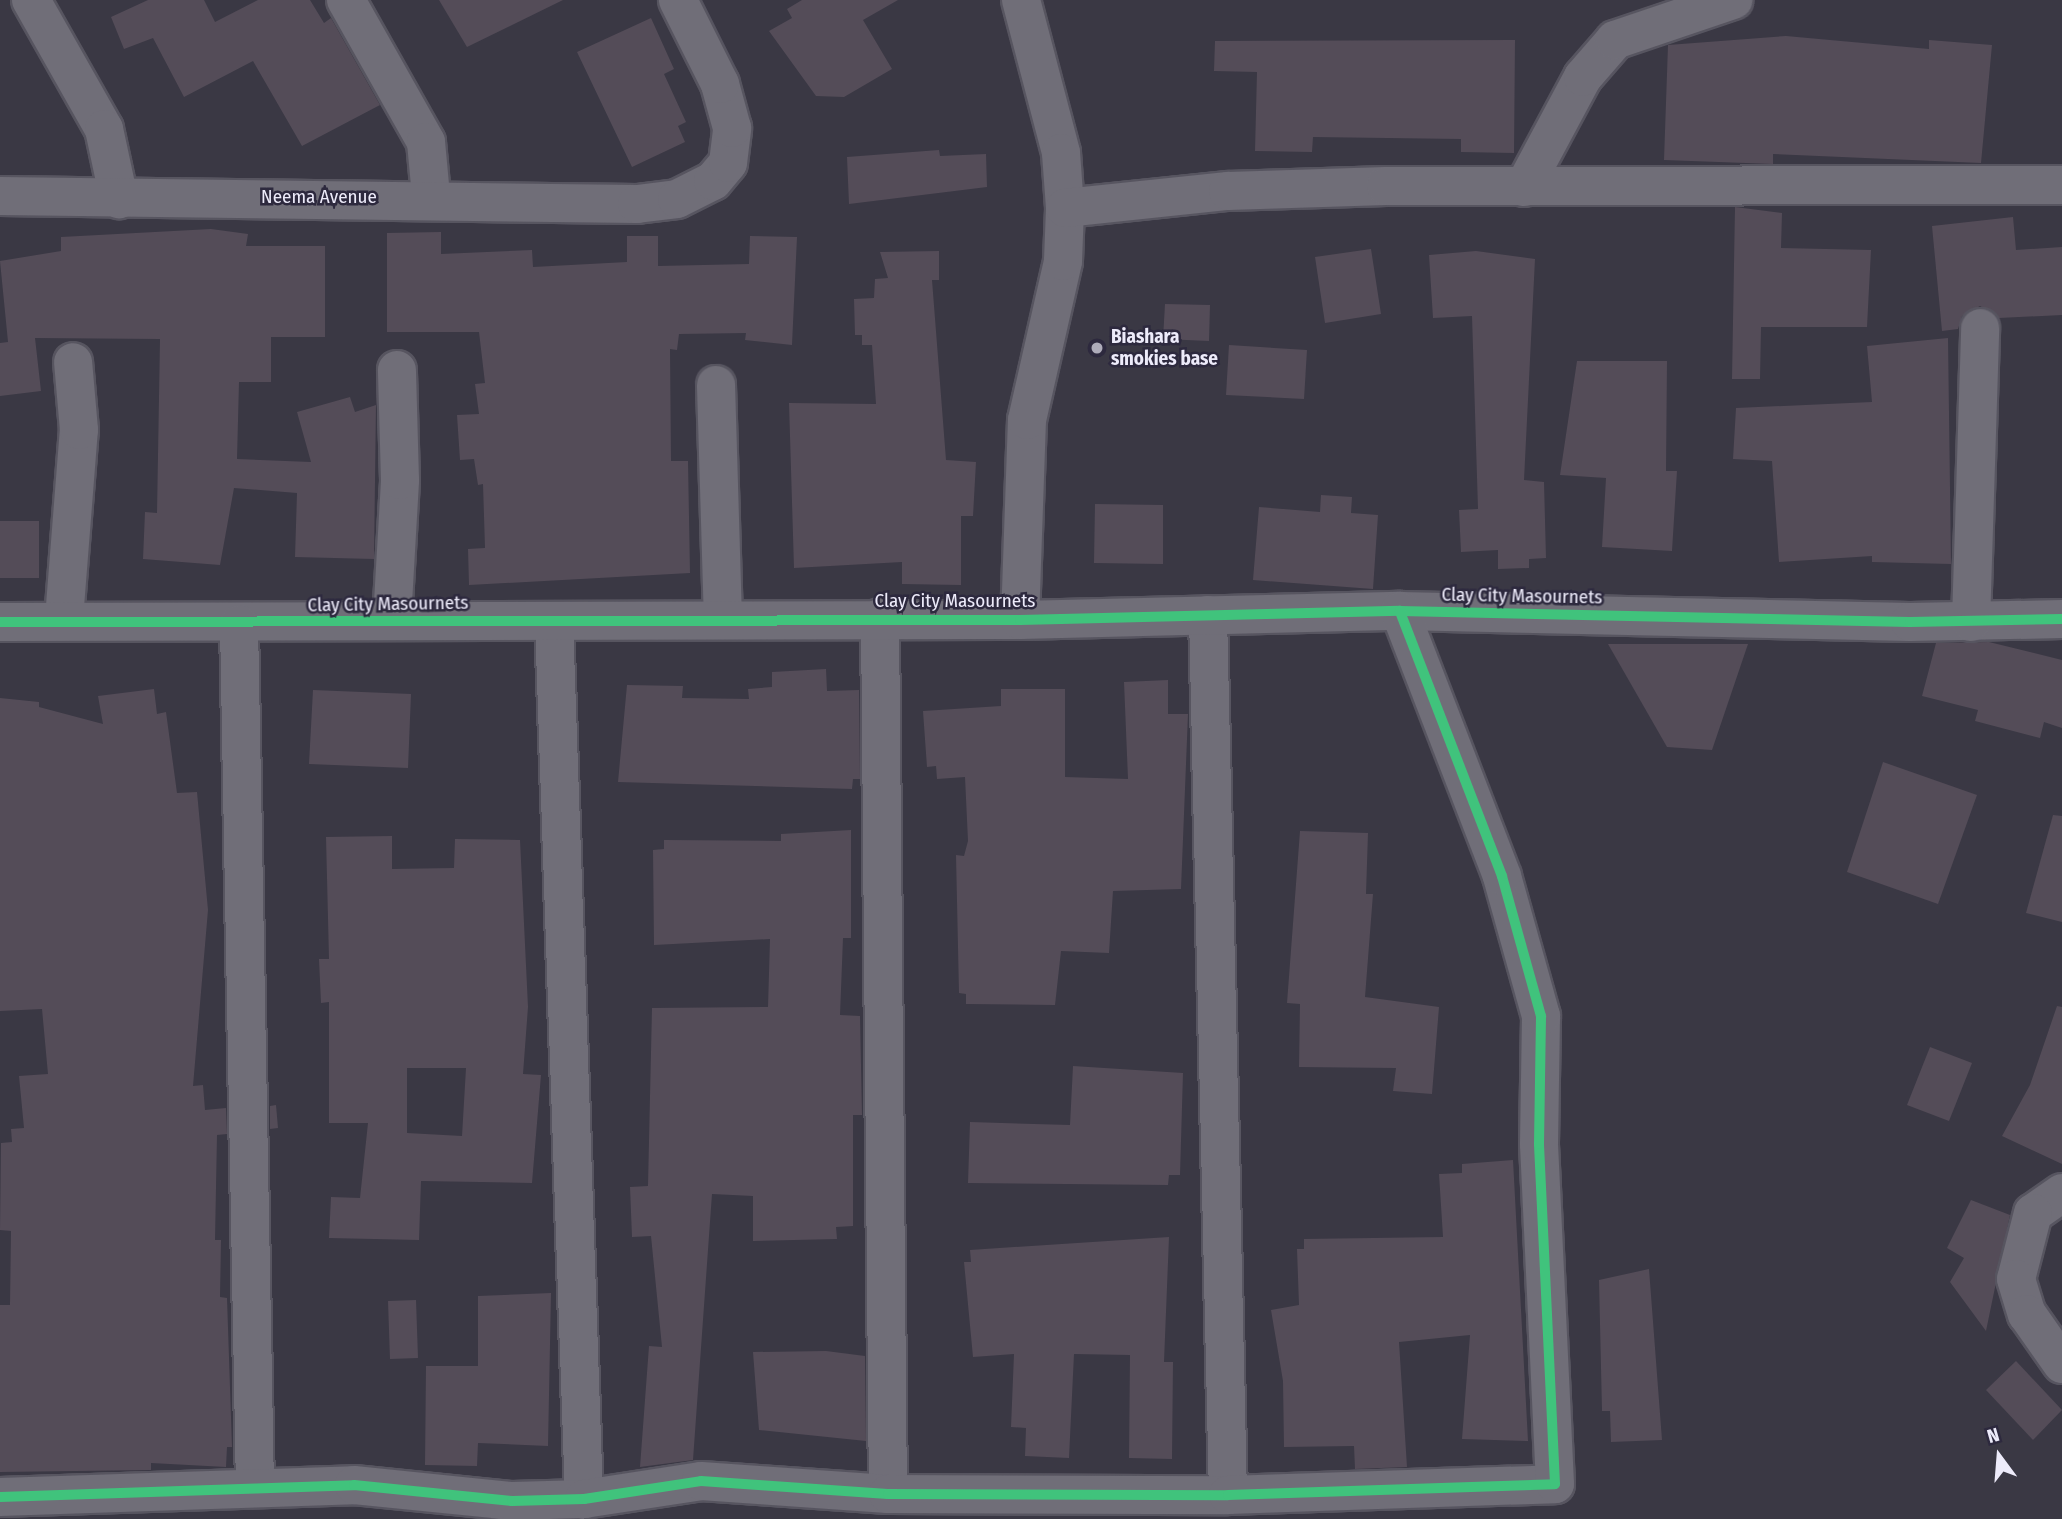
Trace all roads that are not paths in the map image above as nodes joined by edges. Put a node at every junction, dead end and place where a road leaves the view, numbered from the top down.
1 (31, 0) edge
2 (346, 0) edge
3 (678, 0) edge
4 (1021, 0) edge
5 (1733, 0) edge
6 (2062, 185) edge
7 (1524, 187) junction
8 (0, 196) edge
9 (431, 197) junction
10 (119, 199) junction
11 (1065, 208) junction
12 (1979, 328) dead end
13 (73, 362) dead end
14 (397, 370) dead end
15 (716, 385) dead end
16 (1400, 611) junction
17 (1208, 615) junction
18 (880, 618) junction
19 (64, 619) junction
20 (2062, 619) edge
21 (393, 620) junction
22 (723, 620) junction
23 (1020, 620) junction
24 (554, 621) junction
25 (0, 622) edge
26 (1971, 622) junction
27 (239, 624) junction
28 (2062, 1193) edge
29 (2062, 1364) edge
30 (255, 1486) junction
31 (888, 1494) junction
32 (1228, 1495) junction
33 (0, 1497) edge
34 (584, 1499) junction

1 - 10 street
2 - 9 street
3 - 9 street, Neema Avenue
4 - 11 street
5 - 7 street
6 - 7 street
7 - 11 street
8 - 10 street, Neema Avenue
9 - 10 street, Neema Avenue
11 - 23 street
12 - 26 street
13 - 19 street
14 - 21 street
15 - 22 street
16 - 17 street, Clay City Masournets
16 - 26 street, Clay City Masournets
16 - 32 street
17 - 23 street, Clay City Masournets
17 - 32 street
18 - 22 street, Clay City Masournets
18 - 23 street, Clay City Masournets
18 - 31 street
19 - 25 street, Clay City Masournets
19 - 27 street, Clay City Masournets
20 - 26 street, Clay City Masournets
21 - 24 street, Clay City Masournets
21 - 27 street, Clay City Masournets
22 - 24 street, Clay City Masournets
24 - 34 street
27 - 30 street
28 - 29 street
30 - 33 street
30 - 34 street
31 - 32 street
31 - 34 street

